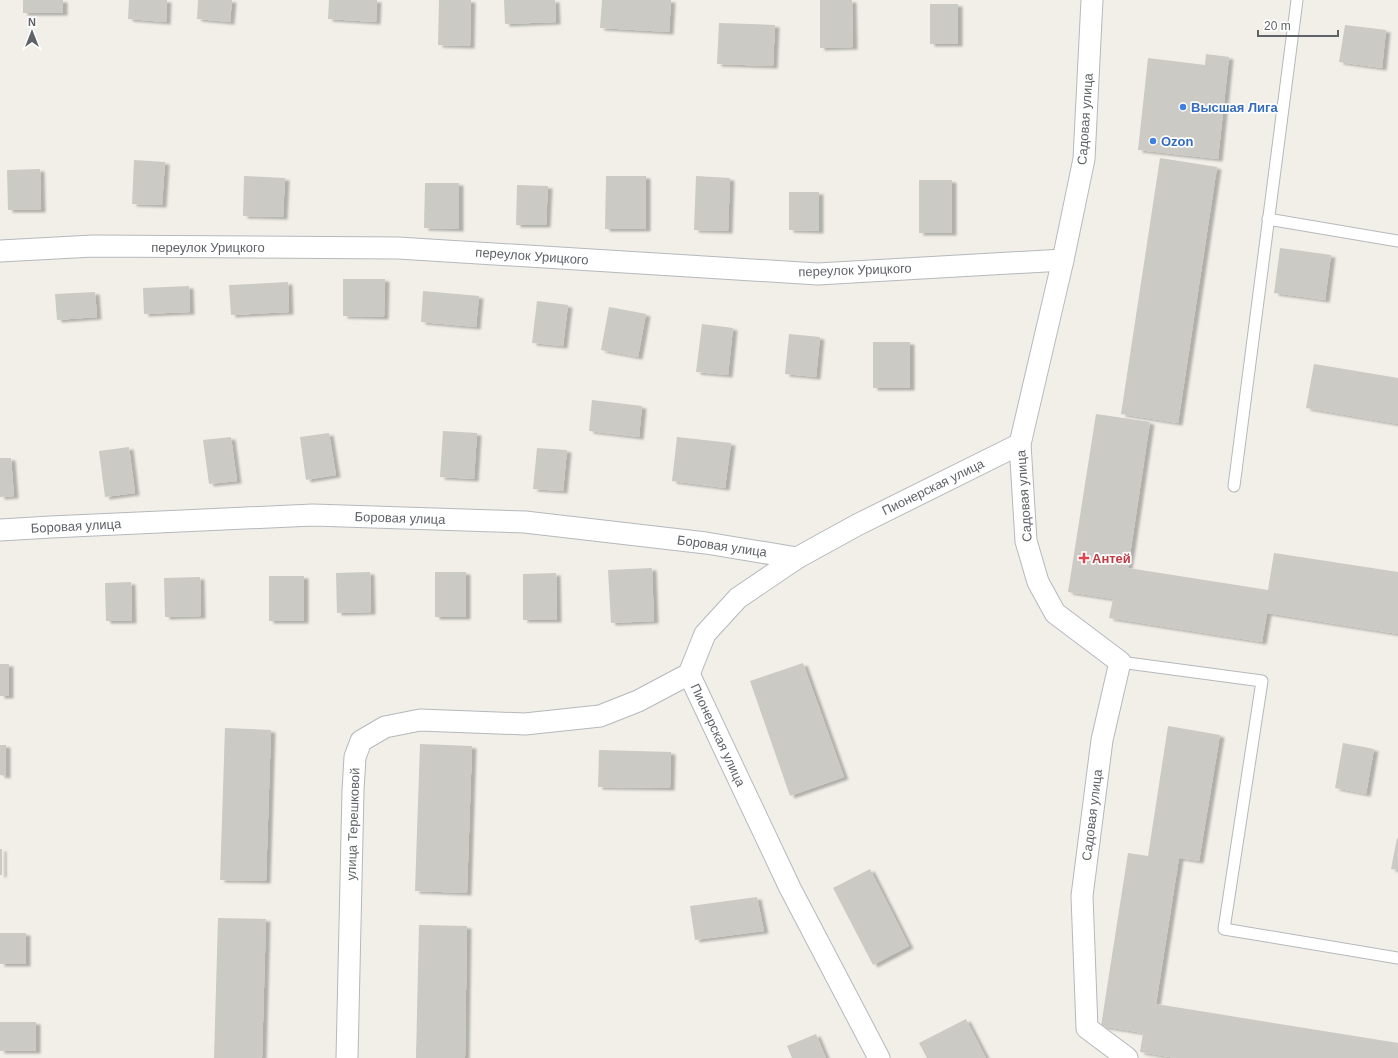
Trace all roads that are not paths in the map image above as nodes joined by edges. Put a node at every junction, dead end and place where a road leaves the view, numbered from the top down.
1 (1092, 0) edge
2 (1297, 0) edge
3 (1268, 219) junction
4 (1398, 241) edge
5 (0, 251) edge
6 (1062, 260) junction
7 (1020, 444) junction
8 (1234, 486) dead end
9 (0, 530) edge
10 (797, 558) junction
11 (1120, 662) junction
12 (689, 674) junction
13 (1398, 958) edge
14 (347, 1058) edge
15 (879, 1058) edge
16 (1127, 1058) edge

1 - 6 street, Садовая улица
2 - 3 lane
3 - 4 lane
3 - 8 lane
5 - 6 street, переулок Урицкого
6 - 7 street, Садовая улица
7 - 10 street, Пионерская улица
7 - 11 street, Садовая улица
9 - 10 street, Боровая улица
10 - 12 street, Пионерская улица
11 - 13 lane
11 - 16 street, Садовая улица
12 - 14 street, улица Терешковой
12 - 15 street, Пионерская улица

